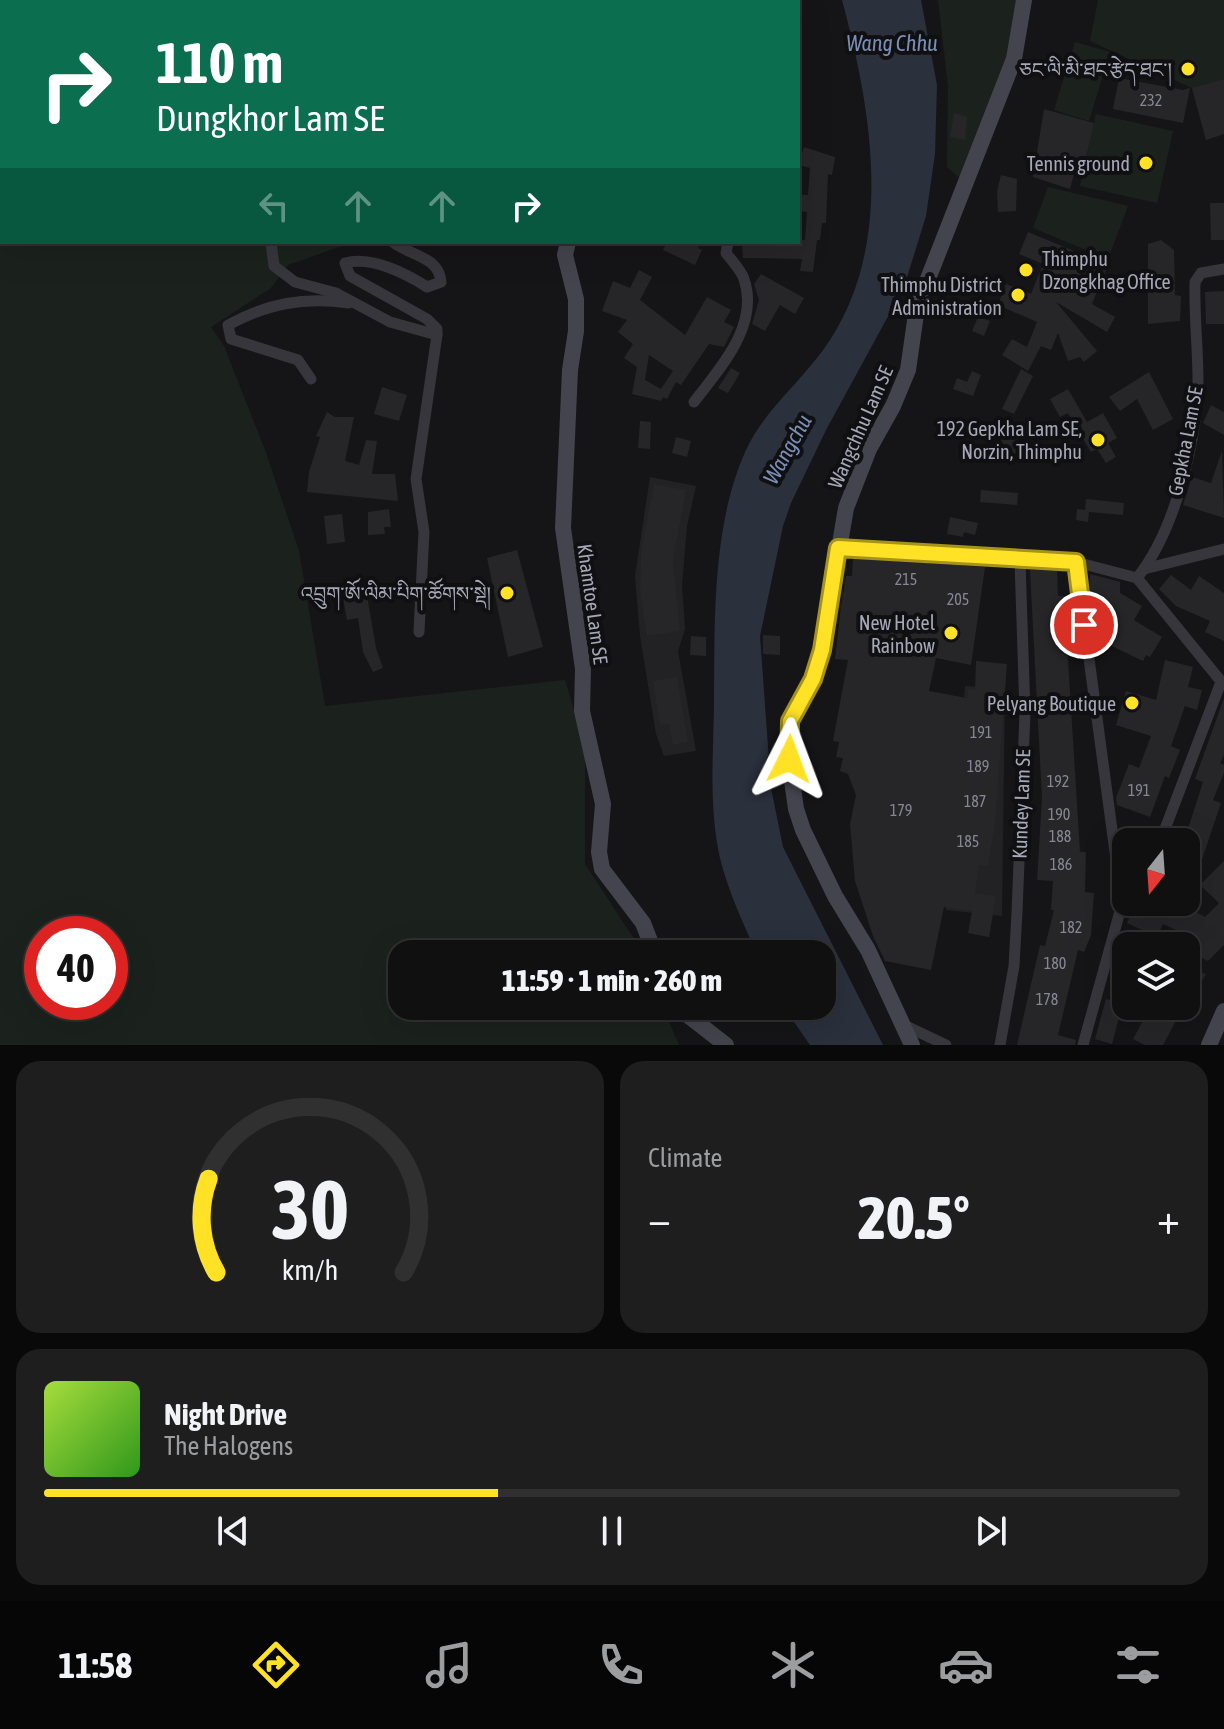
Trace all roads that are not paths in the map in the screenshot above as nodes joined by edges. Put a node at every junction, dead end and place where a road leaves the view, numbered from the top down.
1 (1024, 0) edge
2 (271, 244) edge
3 (397, 244) edge
4 (568, 244) edge
5 (728, 244) edge
6 (1224, 269) edge
7 (353, 304) junction
8 (437, 335) junction
9 (311, 379) dead end
10 (694, 402) dead end
11 (838, 548) junction
12 (1224, 549) edge
13 (1020, 561) junction
14 (1076, 562) junction
15 (1140, 573) junction
16 (419, 632) dead end
17 (1223, 684) edge
18 (1114, 828) edge
19 (1166, 828) edge
20 (1119, 916) edge
21 (650, 940) edge
22 (1224, 1011) edge
23 (694, 1020) edge
24 (906, 1026) junction
25 (726, 1045) edge
26 (912, 1045) edge
27 (946, 1045) edge
28 (1000, 1045) edge
29 (1083, 1045) edge
30 (1209, 1045) edge

1 - 11 street, Wangchhu Lam SE
2 - 7 street
3 - 8 street
4 - 21 street, Khamtoe Lam SE
5 - 10 street
6 - 15 street, Gepkha Lam SE
7 - 8 street
7 - 9 street
8 - 16 street
11 - 13 street
11 - 24 street, Wangchhu Lam SE
12 - 15 street
13 - 14 street
13 - 28 street, Kundey Lam SE
14 - 15 street
14 - 18 street
15 - 17 street
17 - 19 street
20 - 29 street
22 - 30 street
23 - 25 street
24 - 26 street, Wangchhu Lam SE
24 - 27 street

